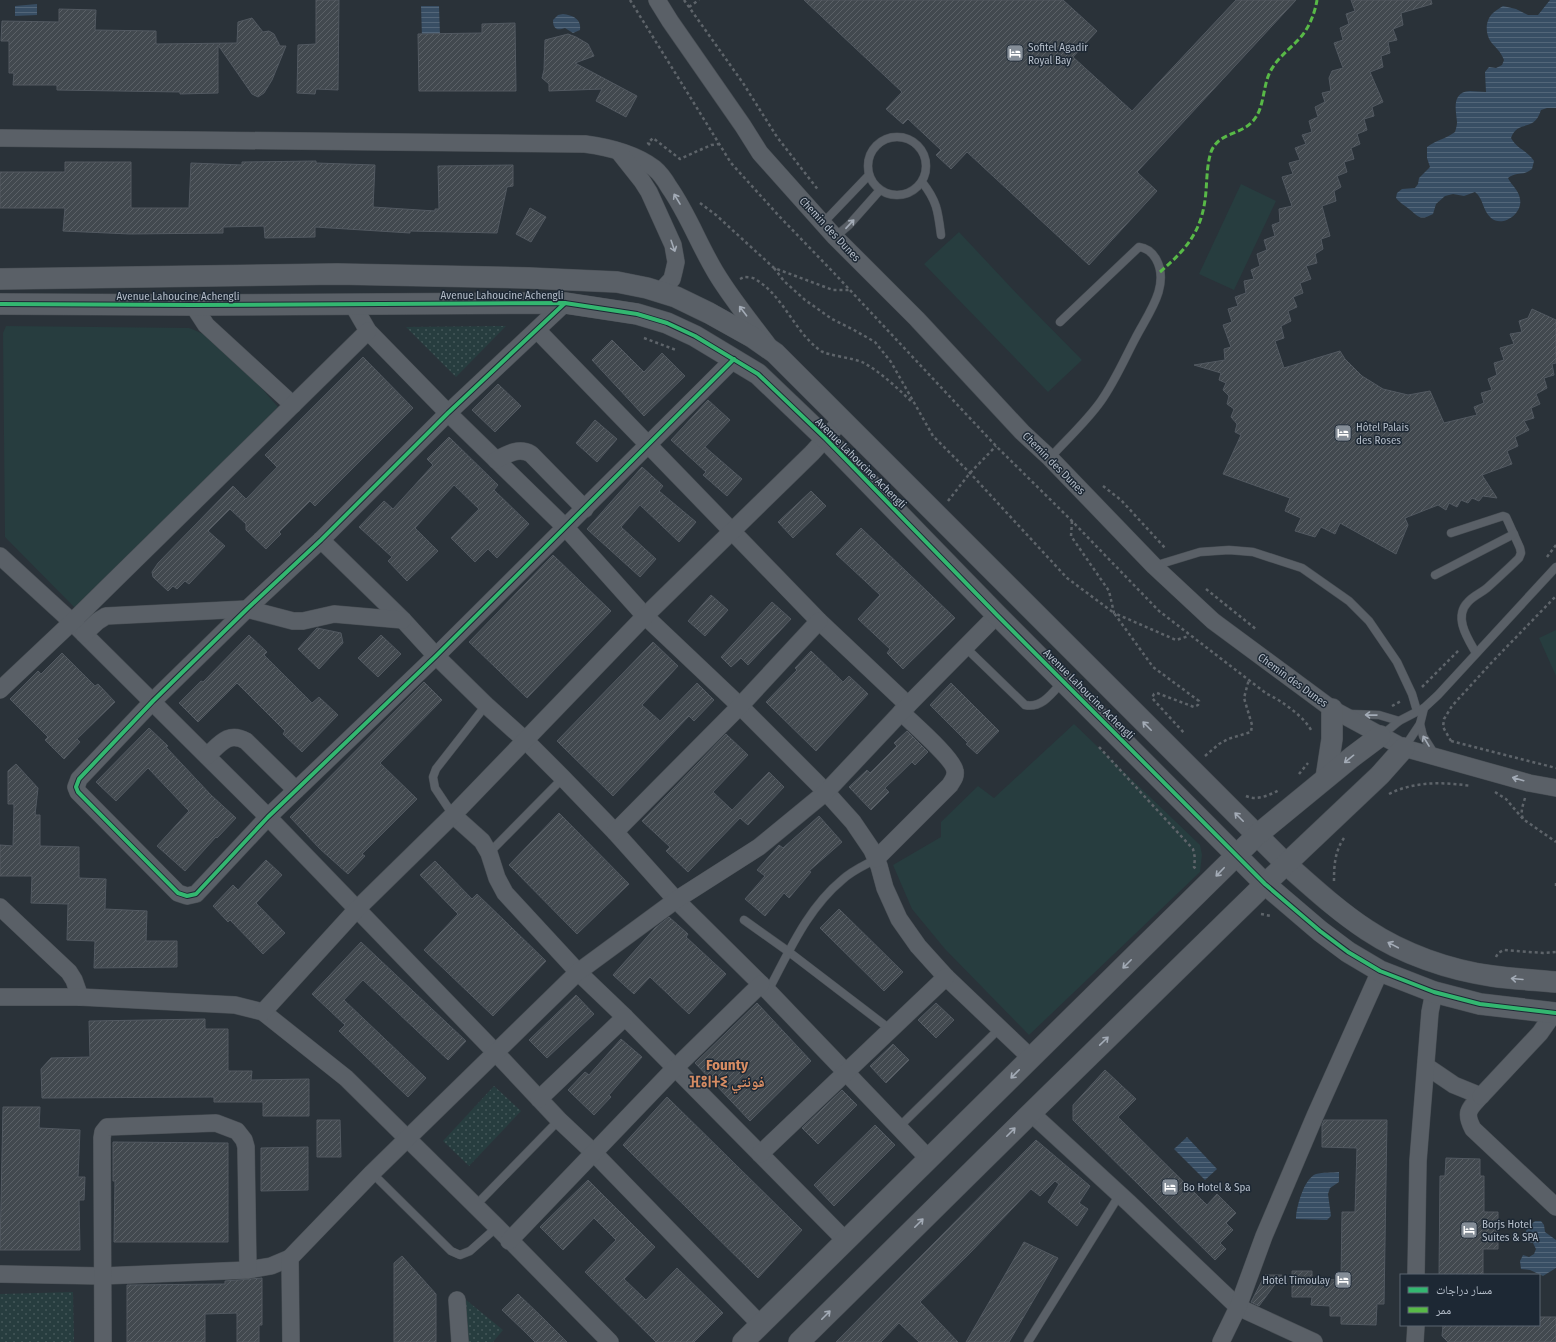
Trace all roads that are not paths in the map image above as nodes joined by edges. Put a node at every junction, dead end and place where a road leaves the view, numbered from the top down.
1 (658, 0) edge
2 (0, 138) edge
3 (619, 152) junction
4 (869, 176) junction
5 (922, 182) junction
6 (880, 190) junction
7 (823, 223) junction
8 (941, 235) dead end
9 (835, 238) junction
10 (0, 279) edge
11 (660, 292) junction
12 (564, 303) junction
13 (0, 304) edge
14 (193, 305) junction
15 (353, 305) junction
16 (1060, 322) dead end
17 (537, 330) junction
18 (368, 331) junction
19 (775, 353) junction
20 (734, 359) junction
21 (293, 405) junction
22 (448, 413) junction
23 (842, 420) junction
24 (825, 438) junction
25 (648, 445) junction
26 (1050, 458) junction
27 (496, 460) junction
28 (585, 509) junction
29 (566, 528) junction
30 (732, 530) junction
31 (1451, 533) dead end
32 (1514, 534) junction
33 (321, 540) junction
34 (0, 556) edge
35 (1154, 566) junction
36 (1556, 567) edge
37 (1435, 575) dead end
38 (247, 609) junction
39 (997, 615) junction
40 (645, 616) junction
41 (403, 620) junction
42 (819, 621) junction
43 (72, 622) junction
44 (84, 634) junction
45 (965, 647) junction
46 (1476, 653) junction
47 (436, 656) junction
48 (1063, 681) junction
49 (0, 690) edge
50 (153, 702) junction
51 (486, 705) junction
52 (740, 706) junction
53 (904, 709) junction
54 (1421, 710) junction
55 (1336, 712) junction
56 (1400, 721) junction
57 (1420, 724) junction
58 (1380, 736) junction
59 (525, 740) junction
60 (1404, 748) junction
61 (207, 756) junction
62 (1437, 757) junction
63 (563, 778) junction
64 (1326, 778) junction
65 (1556, 788) edge
66 (296, 790) junction
67 (826, 792) junction
68 (453, 815) junction
69 (268, 817) junction
70 (615, 832) junction
71 (1257, 835) junction
72 (489, 853) junction
73 (1236, 855) junction
74 (876, 859) junction
75 (1286, 864) junction
76 (1265, 884) junction
77 (676, 900) junction
78 (0, 907) edge
79 (357, 909) junction
80 (744, 920) dead end
81 (789, 952) junction
82 (578, 972) junction
83 (1380, 972) junction
84 (946, 977) junction
85 (1556, 982) edge
86 (765, 988) junction
87 (1434, 992) junction
88 (80, 997) junction
89 (0, 998) edge
90 (263, 1012) junction
91 (1555, 1013) edge
92 (625, 1017) junction
93 (1000, 1028) junction
94 (892, 1030) junction
95 (496, 1053) junction
96 (1031, 1058) junction
97 (1426, 1066) junction
98 (675, 1068) junction
99 (846, 1072) junction
100 (1481, 1096) junction
101 (539, 1099) junction
102 (1031, 1113) junction
103 (559, 1120) junction
104 (899, 1127) junction
105 (408, 1139) junction
106 (594, 1153) junction
107 (760, 1154) junction
108 (929, 1159) junction
109 (372, 1173) junction
110 (1120, 1194) junction
111 (476, 1206) junction
112 (1556, 1207) edge
113 (497, 1227) junction
114 (509, 1241) junction
115 (846, 1241) junction
116 (290, 1258) junction
117 (248, 1270) junction
118 (0, 1274) edge
119 (1416, 1274) edge
120 (102, 1276) junction
121 (457, 1300) dead end
122 (1238, 1307) junction
123 (761, 1325) junction
124 (1416, 1326) edge
125 (103, 1342) edge
126 (291, 1342) edge
127 (460, 1342) edge
128 (610, 1342) edge
129 (743, 1342) edge
130 (799, 1342) edge
131 (1028, 1342) edge
132 (1221, 1342) edge
133 (1314, 1342) edge
134 (1415, 1342) edge

1 - 7 street, Chemin des Dunes
2 - 3 street
3 -> 11 street
19 -> 3 street
4 - 5 lane
4 - 6 lane
4 - 7 lane
5 - 6 lane
5 - 8 lane
9 -> 6 lane
7 - 9 street, Chemin des Dunes
9 - 26 street, Chemin des Dunes
10 - 11 street, Avenue Lahoucine Achengli
11 - 19 street, Avenue Lahoucine Achengli
12 - 15 street, Avenue Lahoucine Achengli
12 - 17 street
12 - 20 street, Avenue Lahoucine Achengli
13 - 14 street, Avenue Lahoucine Achengli
14 - 15 street, Avenue Lahoucine Achengli
14 - 21 street
15 - 18 street
16 - 26 lane
17 - 22 street
17 - 25 street
18 - 21 street
18 - 22 street
19 - 23 street, Avenue Lahoucine Achengli
20 - 24 street, Avenue Lahoucine Achengli
20 - 25 street
21 - 43 street
22 - 27 street
22 - 33 street
23 - 24 street
71 -> 23 street, Avenue Lahoucine Achengli
24 - 30 street
24 - 39 street, Avenue Lahoucine Achengli
25 - 28 street
25 - 30 street
26 - 35 street, Chemin des Dunes
27 - 28 street
27 - 29 street
28 - 29 street
29 - 40 street
29 - 47 street
30 - 40 street
30 - 42 street
31 - 32 lane
32 - 37 lane
32 - 46 lane
33 - 38 street
33 - 41 street
34 - 43 street
35 - 54 lane
35 - 55 street, Chemin des Dunes
36 - 46 lane
38 - 41 street
38 - 44 street
38 - 50 street
39 - 45 street
39 - 48 street, Avenue Lahoucine Achengli
40 - 52 street
40 - 59 street
41 - 47 street
42 - 52 street
42 - 53 street
43 - 44 street
43 - 49 street
44 - 50 street
45 - 48 lane
45 - 53 street
46 - 54 lane
47 - 51 street
47 - 66 street
48 - 73 street, Avenue Lahoucine Achengli
50 - 61 street
50 - 69 street
51 - 59 street
51 - 68 lane
52 - 67 street
52 - 70 street
53 - 67 street
53 - 74 street
54 - 56 lane
54 - 57 lane
56 -> 55 lane
55 - 58 street, Chemin des Dunes
55 - 64 street
56 - 58 lane
57 - 60 lane
62 -> 57 lane
58 - 60 street, Chemin des Dunes
58 -> 64 street
59 - 63 street
59 - 68 street
60 - 62 street, Chemin des Dunes
60 - 75 street
61 - 66 street
61 - 69 street
65 -> 62 street, Chemin des Dunes
63 - 70 street
63 - 72 lane
64 - 71 street
66 - 69 street
67 - 74 street
67 - 77 street
68 - 72 street
68 - 79 street
69 - 79 street
70 - 77 street
71 - 73 street
71 - 75 street, Avenue Lahoucine Achengli
72 - 82 street
73 - 76 street, Avenue Lahoucine Achengli
73 -> 96 street
74 - 81 lane
74 - 84 street
75 - 76 street
85 -> 75 street, Avenue Lahoucine Achengli
76 - 83 street, Avenue Lahoucine Achengli
102 -> 76 street
77 - 82 street
77 - 86 street
78 - 88 street
79 - 90 street
79 - 95 street
80 - 81 lane
81 - 86 lane
81 - 94 lane
82 - 92 street
82 - 95 street
83 - 87 street, Avenue Lahoucine Achengli
83 - 122 street
84 - 93 street
84 - 94 street
86 - 98 street
86 - 99 street
87 - 91 street, Avenue Lahoucine Achengli
87 - 97 street
88 - 89 street
88 - 90 street
90 - 105 street
91 - 100 street
92 - 98 street
92 - 101 street
93 - 96 street
93 - 104 lane
94 - 99 street
95 - 101 street
95 - 105 street
96 -> 108 street
97 - 100 street
97 - 119 street
98 - 106 street
98 - 107 street
99 - 104 street
99 - 107 street
100 - 112 street
101 - 103 street
102 - 110 street
130 -> 102 street
103 - 106 street
103 - 111 lane
104 - 108 street
105 - 109 street
105 - 111 street
106 - 114 street
106 - 123 street
107 - 115 street
108 - 115 street
109 - 113 lane
109 - 116 street
110 - 122 street
110 - 131 lane
111 - 113 street
113 - 114 street
114 - 128 street
115 - 123 street
116 - 117 street
116 - 126 street
117 - 120 street
117 - 120 street
118 - 120 street
120 - 125 street
121 - 127 street
122 - 132 street
122 - 133 street
123 - 129 street
124 - 134 street

